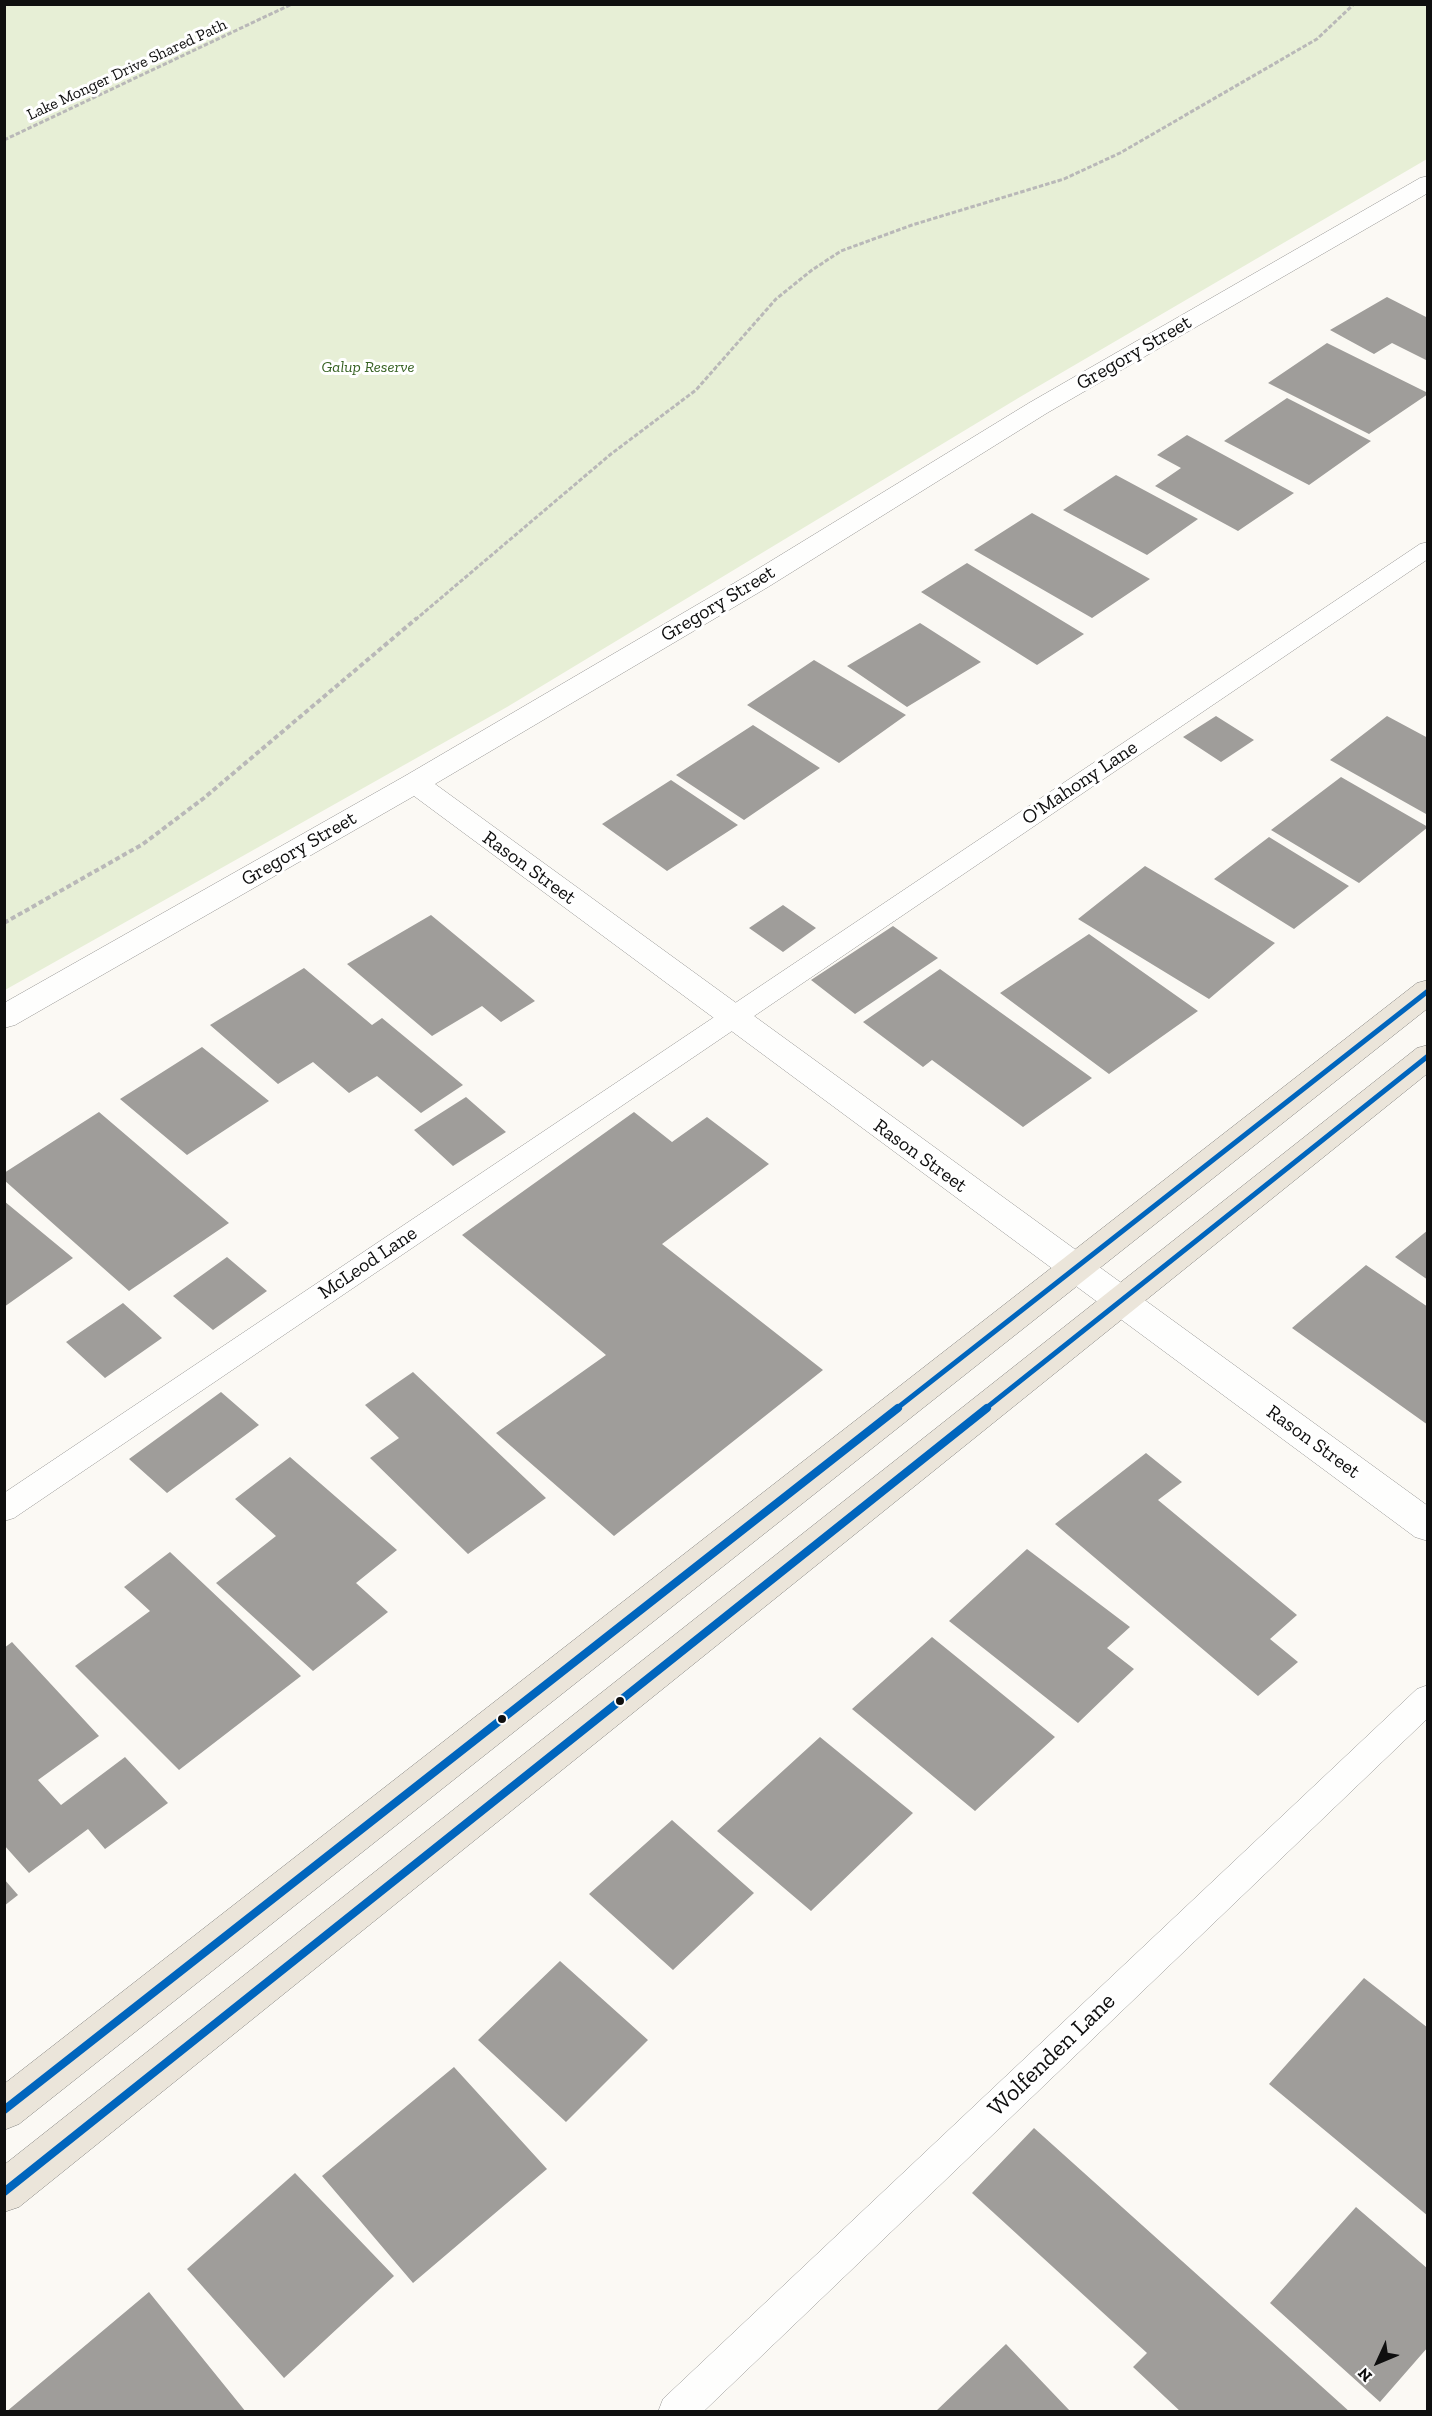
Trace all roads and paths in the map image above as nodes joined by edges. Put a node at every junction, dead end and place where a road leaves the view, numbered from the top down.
1 (292, 4) edge
2 (1354, 4) edge
3 (4, 140) edge
4 (1428, 183) edge
5 (1428, 549) edge
6 (415, 783) junction
7 (4, 923) edge
8 (1428, 991) edge
9 (4, 1017) edge
10 (732, 1018) junction
11 (1428, 1056) edge
12 (1074, 1268) junction
13 (1120, 1301) junction
14 (4, 1509) edge
15 (1428, 1526) edge
16 (1428, 1698) edge
17 (4, 2110) edge
18 (4, 2192) edge
19 (676, 2412) edge

1 - 3 path, Lake Monger Drive Shared Path
2 - 7 path
4 - 6 street, Gregory Street
5 - 10 lane, O'Mahony Lane
6 - 9 street, Gregory Street
6 - 10 street, Rason Street
8 - 12 main road
10 - 12 street, Rason Street
10 - 14 lane, McLeod Lane
11 - 13 main road
12 - 13 street, Rason Street
12 - 17 main road
13 - 15 street, Rason Street
13 - 18 main road
16 - 19 lane, Wolfenden Lane

